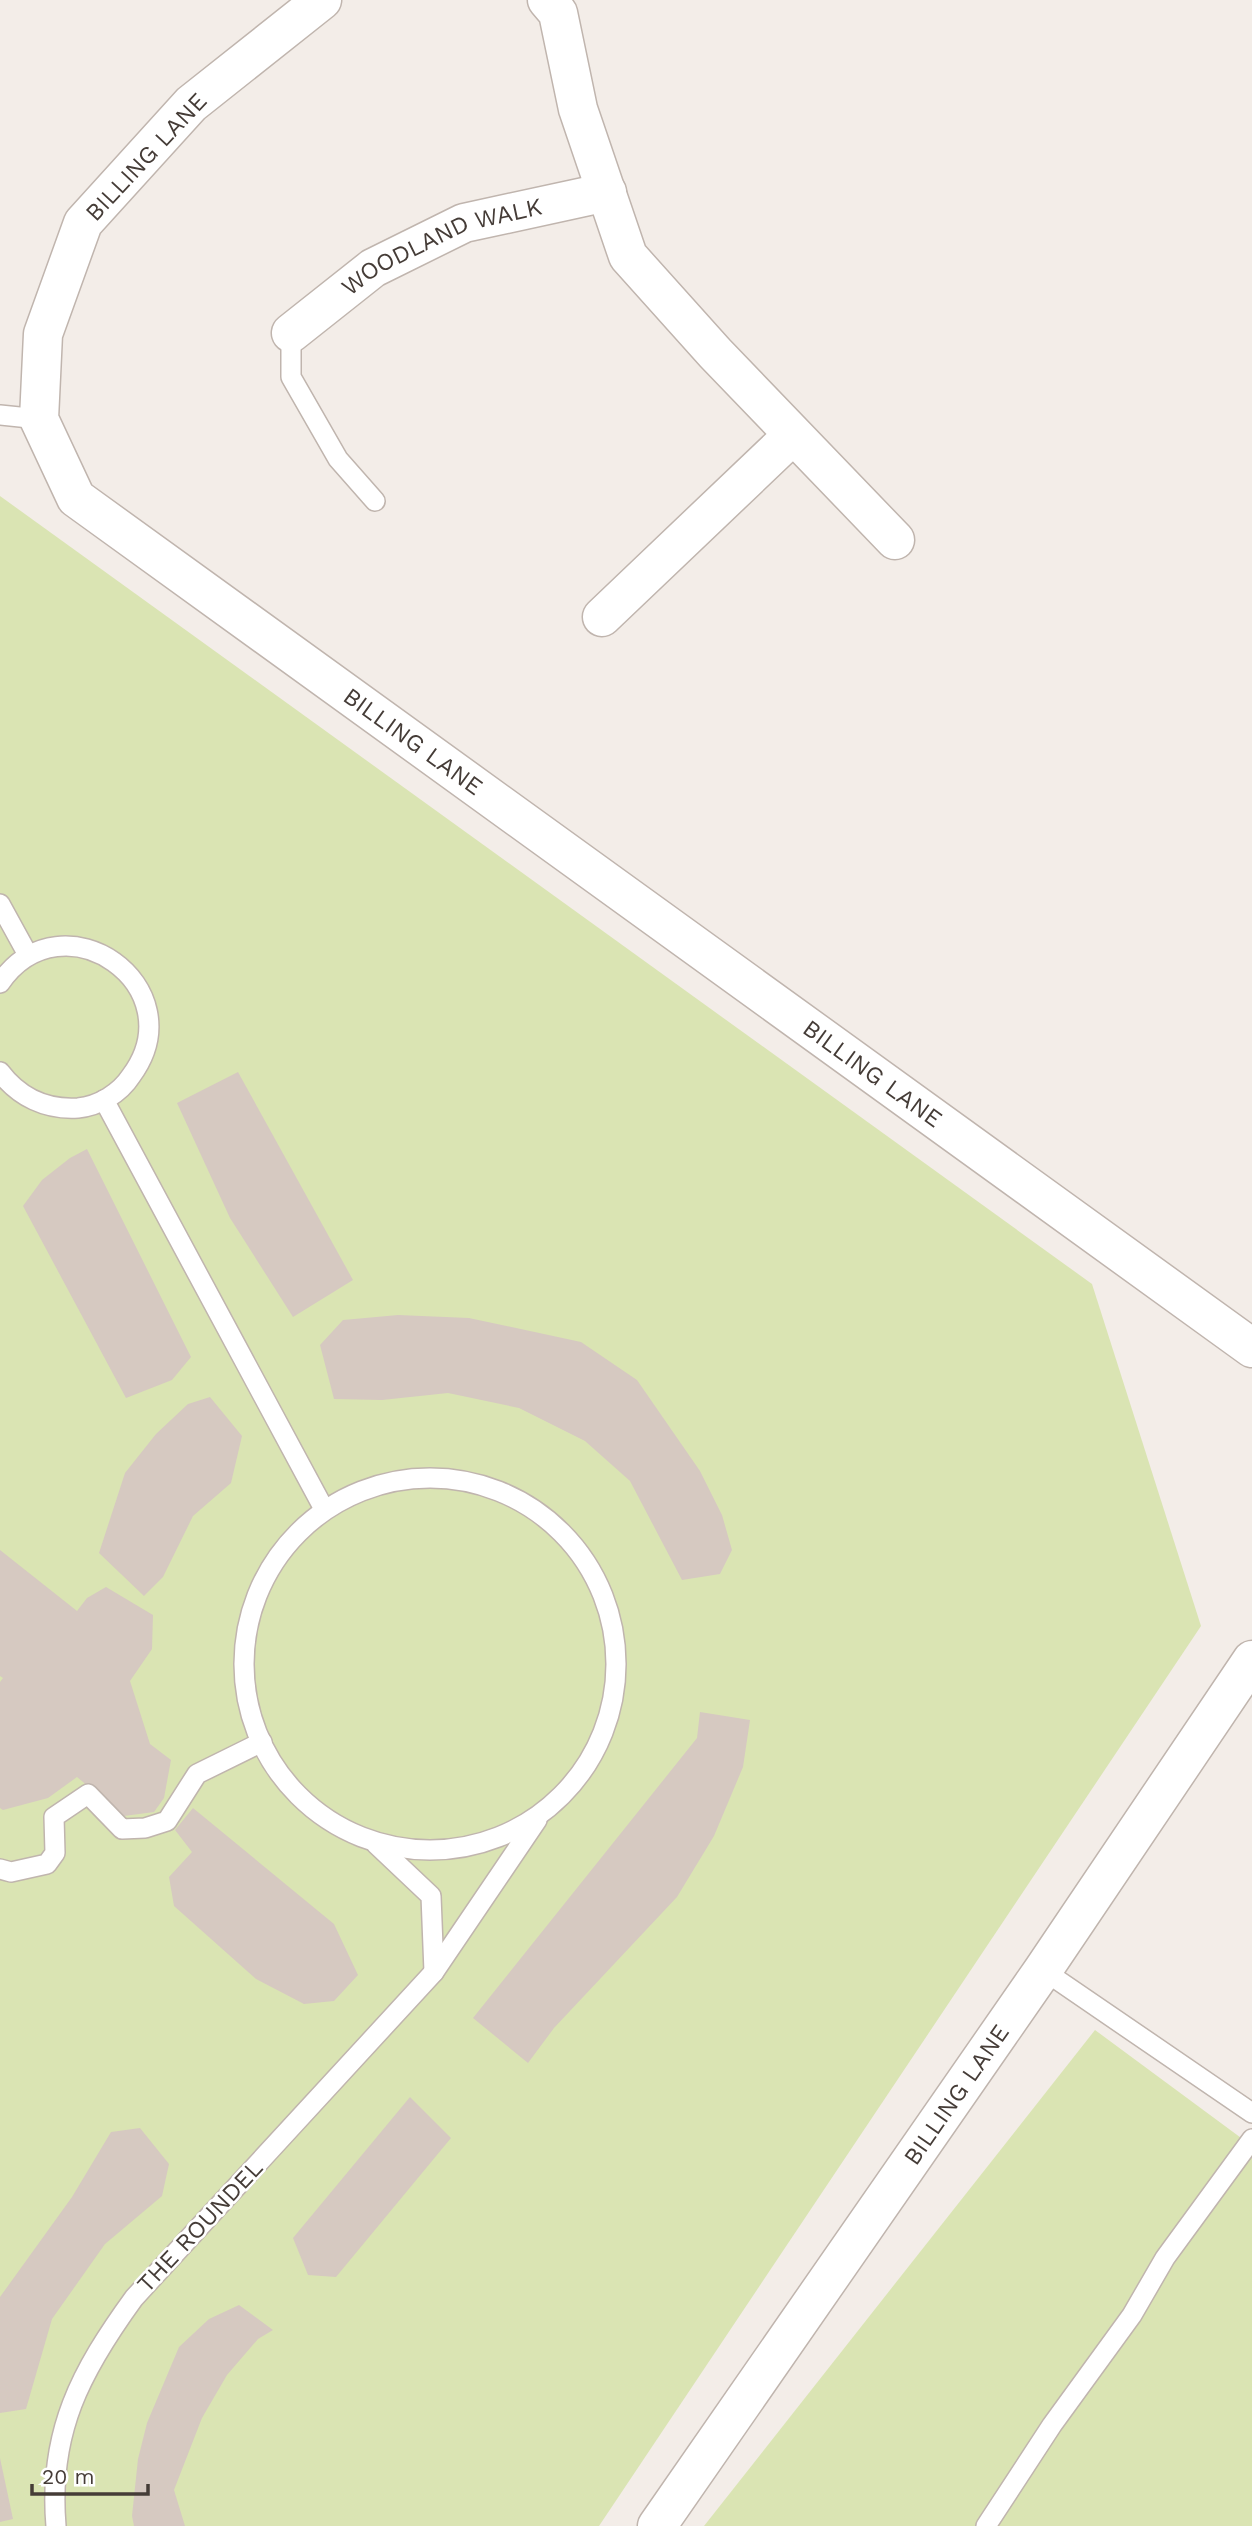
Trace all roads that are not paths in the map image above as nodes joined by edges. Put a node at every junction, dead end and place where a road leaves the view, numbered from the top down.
1 (547, 0) edge
2 (313, 3) edge
3 (607, 192) junction
4 (291, 333) joint
5 (0, 415) edge
6 (38, 419) junction
7 (793, 435) junction
8 (375, 501) dead end
9 (895, 540) dead end
10 (602, 617) dead end
11 (0, 904) edge
12 (29, 955) junction
13 (0, 982) edge
14 (0, 1072) edge
15 (104, 1100) junction
16 (1252, 1348) edge
17 (324, 1509) junction
18 (1252, 1660) edge
19 (262, 1742) junction
20 (538, 1818) junction
21 (376, 1844) junction
22 (0, 1868) edge
23 (1043, 1970) junction
24 (434, 1972) junction
25 (1252, 2113) edge
26 (1252, 2139) edge
27 (56, 2526) edge
28 (657, 2526) edge
29 (986, 2526) edge

1 - 3 street
2 - 6 street, BILLING LANE
3 - 4 street, WOODLAND WALK
3 - 7 street
4 - 8 lane
5 - 6 lane
6 - 16 street, BILLING LANE
7 - 9 street
7 - 10 street
11 - 12 lane
12 - 13 lane
12 - 15 lane
14 - 15 lane
15 - 17 lane
17 - 19 lane
17 - 20 lane
18 - 23 street, BILLING LANE
19 - 21 lane
19 - 22 lane
20 - 21 lane
20 - 24 lane, THE ROUNDEL
21 - 24 lane
23 - 25 lane
23 - 28 street, BILLING LANE
24 - 27 lane, THE ROUNDEL
26 - 29 lane

